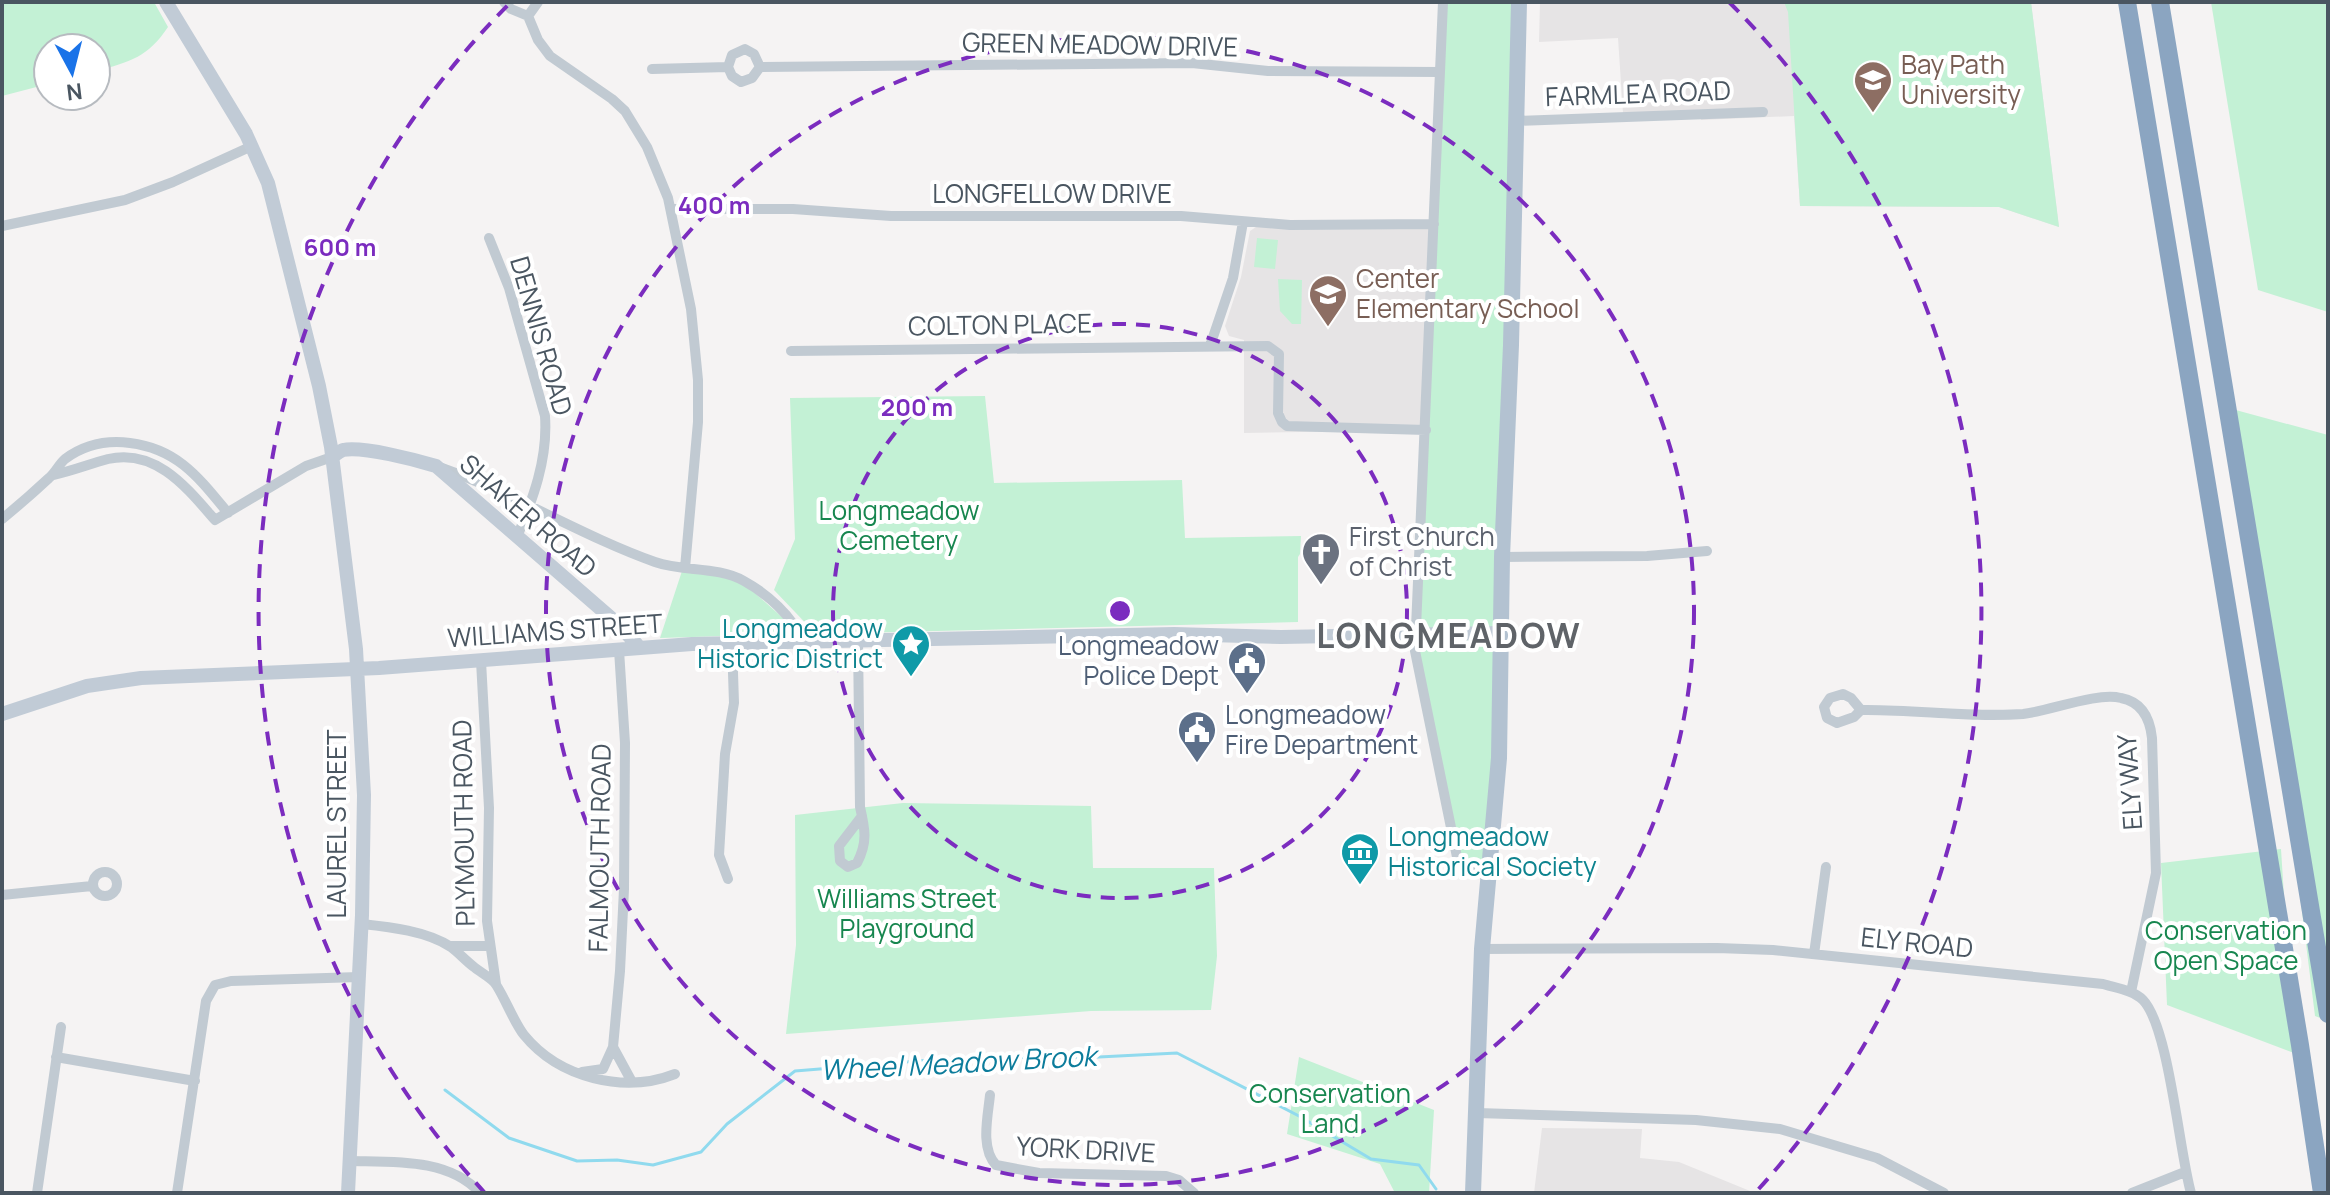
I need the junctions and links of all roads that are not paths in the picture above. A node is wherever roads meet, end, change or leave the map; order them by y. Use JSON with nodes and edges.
{"nodes":[{"id":1,"x":166,"y":2,"type":"edge"},
{"id":2,"x":504,"y":2,"type":"edge"},
{"id":3,"x":538,"y":2,"type":"edge"},
{"id":4,"x":1443,"y":2,"type":"edge"},
{"id":5,"x":1519,"y":2,"type":"edge"},
{"id":6,"x":2127,"y":2,"type":"edge"},
{"id":7,"x":2160,"y":2,"type":"edge"},
{"id":8,"x":528,"y":16,"type":"junction"},
{"id":9,"x":728,"y":67,"type":"junction"},
{"id":10,"x":760,"y":67,"type":"junction"},
{"id":11,"x":652,"y":69,"type":"dead end"},
{"id":12,"x":1440,"y":72,"type":"junction"},
{"id":13,"x":1763,"y":112,"type":"dead end"},
{"id":14,"x":1515,"y":121,"type":"junction"},
{"id":15,"x":252,"y":146,"type":"junction"},
{"id":16,"x":671,"y":209,"type":"junction"},
{"id":17,"x":1243,"y":222,"type":"junction"},
{"id":18,"x":1434,"y":224,"type":"junction"},
{"id":19,"x":2,"y":226,"type":"edge"},
{"id":20,"x":489,"y":238,"type":"dead end"},
{"id":21,"x":1210,"y":346,"type":"junction"},
{"id":22,"x":791,"y":351,"type":"dead end"},
{"id":23,"x":1426,"y":430,"type":"junction"},
{"id":24,"x":332,"y":457,"type":"junction"},
{"id":25,"x":436,"y":466,"type":"junction"},
{"id":26,"x":53,"y":475,"type":"junction"},
{"id":27,"x":530,"y":507,"type":"junction"},
{"id":28,"x":228,"y":513,"type":"junction"},
{"id":29,"x":2,"y":519,"type":"edge"},
{"id":30,"x":517,"y":537,"type":"junction"},
{"id":31,"x":1707,"y":551,"type":"dead end"},
{"id":32,"x":1502,"y":557,"type":"junction"},
{"id":33,"x":685,"y":568,"type":"junction"},
{"id":34,"x":1501,"y":633,"type":"junction"},
{"id":35,"x":1416,"y":635,"type":"junction"},
{"id":36,"x":858,"y":640,"type":"junction"},
{"id":37,"x":802,"y":641,"type":"junction"},
{"id":38,"x":732,"y":643,"type":"junction"},
{"id":39,"x":640,"y":648,"type":"junction"},
{"id":40,"x":619,"y":650,"type":"junction"},
{"id":41,"x":481,"y":661,"type":"junction"},
{"id":42,"x":357,"y":669,"type":"junction"},
{"id":43,"x":1861,"y":710,"type":"dead end"},
{"id":44,"x":2,"y":714,"type":"edge"},
{"id":45,"x":862,"y":816,"type":"dead end"},
{"id":46,"x":1826,"y":867,"type":"dead end"},
{"id":47,"x":1489,"y":871,"type":"junction"},
{"id":48,"x":728,"y":879,"type":"dead end"},
{"id":49,"x":92,"y":886,"type":"dead end"},
{"id":50,"x":2,"y":895,"type":"edge"},
{"id":51,"x":362,"y":924,"type":"junction"},
{"id":52,"x":449,"y":946,"type":"junction"},
{"id":53,"x":489,"y":946,"type":"junction"},
{"id":54,"x":1482,"y":949,"type":"junction"},
{"id":55,"x":1814,"y":954,"type":"junction"},
{"id":56,"x":359,"y":977,"type":"junction"},
{"id":57,"x":496,"y":984,"type":"junction"},
{"id":58,"x":2131,"y":992,"type":"junction"},
{"id":59,"x":2328,"y":1014,"type":"edge"},
{"id":60,"x":61,"y":1027,"type":"dead end"},
{"id":61,"x":613,"y":1047,"type":"junction"},
{"id":62,"x":56,"y":1057,"type":"junction"},
{"id":63,"x":572,"y":1070,"type":"junction"},
{"id":64,"x":675,"y":1074,"type":"dead end"},
{"id":65,"x":195,"y":1081,"type":"junction"},
{"id":66,"x":632,"y":1082,"type":"junction"},
{"id":67,"x":990,"y":1095,"type":"dead end"},
{"id":68,"x":1477,"y":1113,"type":"junction"},
{"id":69,"x":350,"y":1161,"type":"junction"},
{"id":70,"x":2185,"y":1172,"type":"junction"},
{"id":71,"x":37,"y":1193,"type":"edge"},
{"id":72,"x":177,"y":1193,"type":"edge"},
{"id":73,"x":348,"y":1193,"type":"edge"},
{"id":74,"x":480,"y":1193,"type":"edge"},
{"id":75,"x":1194,"y":1193,"type":"edge"},
{"id":76,"x":1473,"y":1193,"type":"edge"},
{"id":77,"x":1944,"y":1193,"type":"edge"},
{"id":78,"x":2132,"y":1193,"type":"edge"},
{"id":79,"x":2191,"y":1193,"type":"edge"},
{"id":80,"x":2322,"y":1193,"type":"edge"}],
"edges":[{"from":1,"to":15,"type":"main road"},
{"from":2,"to":8,"type":"street"},
{"from":3,"to":8,"type":"street"},
{"from":4,"to":12,"type":"street"},
{"from":5,"to":14,"type":"main road"},
{"from":6,"to":80,"type":"highway"},
{"from":7,"to":59,"type":"highway"},
{"from":8,"to":16,"type":"street"},
{"from":9,"to":10,"type":"street","name":"GREEN MEADOW DRIVE"},
{"from":9,"to":10,"type":"street","name":"GREEN MEADOW DRIVE"},
{"from":9,"to":11,"type":"street","name":"GREEN MEADOW DRIVE"},
{"from":10,"to":12,"type":"street","name":"GREEN MEADOW DRIVE"},
{"from":12,"to":18,"type":"street"},
{"from":13,"to":14,"type":"street","name":"FARMLEA ROAD"},
{"from":14,"to":32,"type":"main road"},
{"from":15,"to":19,"type":"street"},
{"from":15,"to":24,"type":"main road"},
{"from":16,"to":17,"type":"street","name":"LONGFELLOW DRIVE"},
{"from":16,"to":33,"type":"street"},
{"from":17,"to":18,"type":"street","name":"LONGFELLOW DRIVE"},
{"from":17,"to":21,"type":"street"},
{"from":18,"to":23,"type":"street"},
{"from":20,"to":27,"type":"street","name":"DENNIS ROAD"},
{"from":21,"to":22,"type":"street","name":"COLTON PLACE"},
{"from":21,"to":23,"type":"street","name":"COLTON PLACE"},
{"from":23,"to":35,"type":"street"},
{"from":24,"to":25,"type":"main road","name":"SHAKER ROAD"},
{"from":24,"to":28,"type":"street"},
{"from":24,"to":42,"type":"main road","name":"LAUREL STREET"},
{"from":25,"to":27,"type":"street"},
{"from":25,"to":30,"type":"main road","name":"SHAKER ROAD"},
{"from":26,"to":28,"type":"street"},
{"from":26,"to":28,"type":"street"},
{"from":26,"to":29,"type":"street"},
{"from":27,"to":30,"type":"street","name":"DENNIS ROAD"},
{"from":27,"to":33,"type":"street"},
{"from":30,"to":39,"type":"main road","name":"SHAKER ROAD"},
{"from":31,"to":32,"type":"street"},
{"from":32,"to":34,"type":"main road"},
{"from":33,"to":37,"type":"street"},
{"from":34,"to":35,"type":"main road","name":"WILLIAMS STREET"},
{"from":34,"to":47,"type":"main road"},
{"from":35,"to":36,"type":"main road","name":"WILLIAMS STREET"},
{"from":35,"to":47,"type":"street"},
{"from":36,"to":37,"type":"main road","name":"WILLIAMS STREET"},
{"from":36,"to":45,"type":"street"},
{"from":37,"to":38,"type":"main road","name":"WILLIAMS STREET"},
{"from":38,"to":39,"type":"main road","name":"WILLIAMS STREET"},
{"from":38,"to":48,"type":"street"},
{"from":39,"to":40,"type":"main road","name":"WILLIAMS STREET"},
{"from":40,"to":41,"type":"main road","name":"WILLIAMS STREET"},
{"from":40,"to":61,"type":"street","name":"FALMOUTH ROAD"},
{"from":41,"to":42,"type":"main road","name":"WILLIAMS STREET"},
{"from":41,"to":53,"type":"street","name":"PLYMOUTH ROAD"},
{"from":42,"to":44,"type":"main road","name":"WILLIAMS STREET"},
{"from":42,"to":51,"type":"main road","name":"LAUREL STREET"},
{"from":43,"to":58,"type":"street","name":"ELY WAY"},
{"from":46,"to":55,"type":"street"},
{"from":47,"to":54,"type":"main road"},
{"from":49,"to":50,"type":"street"},
{"from":51,"to":52,"type":"street"},
{"from":51,"to":56,"type":"main road","name":"LAUREL STREET"},
{"from":52,"to":53,"type":"street"},
{"from":52,"to":57,"type":"street"},
{"from":53,"to":57,"type":"street","name":"PLYMOUTH ROAD"},
{"from":54,"to":55,"type":"street","name":"ELY ROAD"},
{"from":54,"to":68,"type":"main road"},
{"from":55,"to":58,"type":"street","name":"ELY ROAD"},
{"from":56,"to":65,"type":"street"},
{"from":56,"to":69,"type":"main road","name":"LAUREL STREET"},
{"from":57,"to":63,"type":"street"},
{"from":58,"to":70,"type":"street"},
{"from":60,"to":62,"type":"street"},
{"from":61,"to":63,"type":"street"},
{"from":61,"to":66,"type":"street"},
{"from":62,"to":65,"type":"street"},
{"from":62,"to":71,"type":"street"},
{"from":63,"to":66,"type":"street"},
{"from":64,"to":66,"type":"street"},
{"from":65,"to":72,"type":"street"},
{"from":67,"to":75,"type":"street","name":"YORK DRIVE"},
{"from":68,"to":76,"type":"main road"},
{"from":68,"to":77,"type":"street"},
{"from":69,"to":73,"type":"main road","name":"LAUREL STREET"},
{"from":69,"to":74,"type":"street"},
{"from":70,"to":78,"type":"street"},
{"from":70,"to":79,"type":"street"}]}
